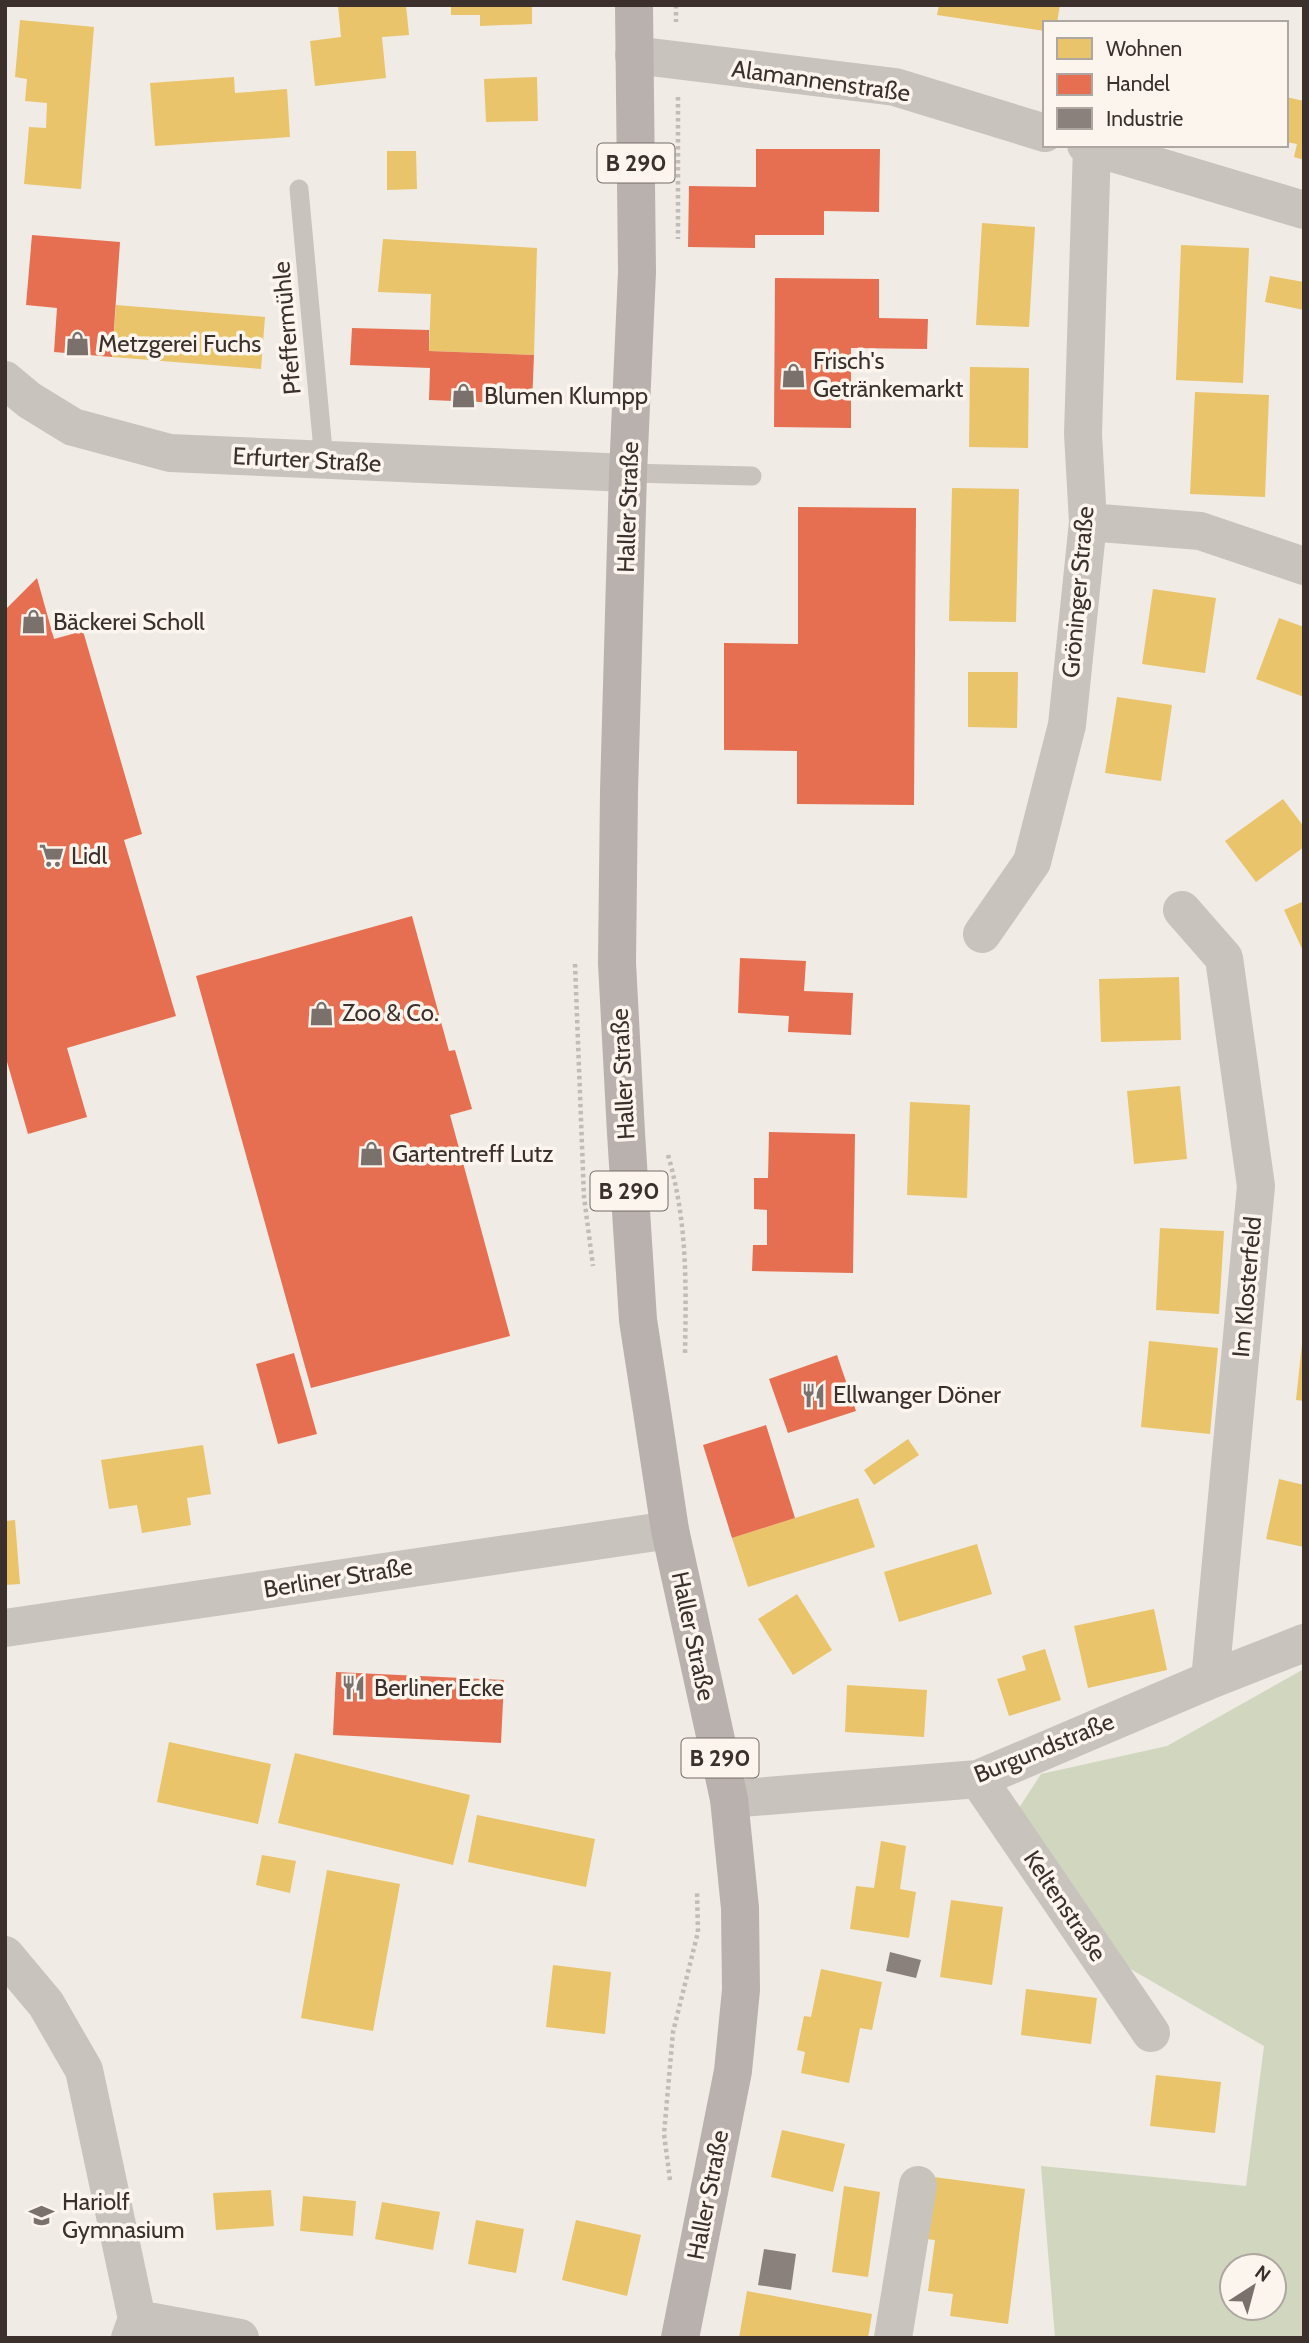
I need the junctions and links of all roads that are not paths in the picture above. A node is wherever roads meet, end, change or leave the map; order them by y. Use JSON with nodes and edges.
{"nodes":[{"id":1,"x":634,"y":5,"type":"edge"},
{"id":2,"x":635,"y":55,"type":"junction"},
{"id":3,"x":1043,"y":132,"type":"edge"},
{"id":4,"x":1089,"y":147,"type":"edge"},
{"id":5,"x":1092,"y":147,"type":"edge"},
{"id":6,"x":299,"y":190,"type":"dead end"},
{"id":7,"x":1304,"y":210,"type":"edge"},
{"id":8,"x":5,"y":380,"type":"edge"},
{"id":9,"x":324,"y":461,"type":"junction"},
{"id":10,"x":628,"y":473,"type":"junction"},
{"id":11,"x":752,"y":476,"type":"dead end"},
{"id":12,"x":1088,"y":522,"type":"junction"},
{"id":13,"x":1304,"y":566,"type":"edge"},
{"id":14,"x":1182,"y":910,"type":"dead end"},
{"id":15,"x":982,"y":934,"type":"dead end"},
{"id":16,"x":670,"y":1530,"type":"junction"},
{"id":17,"x":5,"y":1628,"type":"edge"},
{"id":18,"x":1304,"y":1643,"type":"edge"},
{"id":19,"x":1210,"y":1680,"type":"junction"},
{"id":20,"x":978,"y":1779,"type":"junction"},
{"id":21,"x":729,"y":1799,"type":"junction"},
{"id":22,"x":5,"y":1955,"type":"edge"},
{"id":23,"x":1151,"y":2034,"type":"dead end"},
{"id":24,"x":918,"y":2185,"type":"dead end"},
{"id":25,"x":134,"y":2328,"type":"edge"},
{"id":26,"x":240,"y":2338,"type":"edge"},
{"id":27,"x":680,"y":2338,"type":"edge"},
{"id":28,"x":893,"y":2338,"type":"edge"}],
"edges":[{"from":1,"to":2,"type":"main road","name":"Haller Straße","number":"B 290"},
{"from":2,"to":3,"type":"street","name":"Alamannenstraße"},
{"from":2,"to":10,"type":"main road","name":"Haller Straße","number":"B 290"},
{"from":4,"to":12,"type":"street","name":"Gröninger Straße"},
{"from":5,"to":7,"type":"street"},
{"from":6,"to":9,"type":"lane","name":"Pfeffermühle"},
{"from":8,"to":9,"type":"street","name":"Erfurter Straße"},
{"from":9,"to":10,"type":"street","name":"Erfurter Straße"},
{"from":10,"to":11,"type":"lane"},
{"from":10,"to":16,"type":"main road","name":"Haller Straße","number":"B 290"},
{"from":12,"to":13,"type":"street"},
{"from":12,"to":15,"type":"street","name":"Gröninger Straße"},
{"from":14,"to":19,"type":"street","name":"Im Klosterfeld"},
{"from":16,"to":17,"type":"street","name":"Berliner Straße"},
{"from":16,"to":21,"type":"main road","name":"Haller Straße","number":"B 290"},
{"from":18,"to":19,"type":"street","name":"Burgundstraße"},
{"from":19,"to":20,"type":"street","name":"Burgundstraße"},
{"from":20,"to":21,"type":"street","name":"Burgundstraße"},
{"from":20,"to":23,"type":"street","name":"Keltenstraße"},
{"from":21,"to":27,"type":"main road","name":"Haller Straße","number":"B 290"},
{"from":22,"to":25,"type":"street"},
{"from":24,"to":28,"type":"street"},
{"from":25,"to":26,"type":"street"}]}
